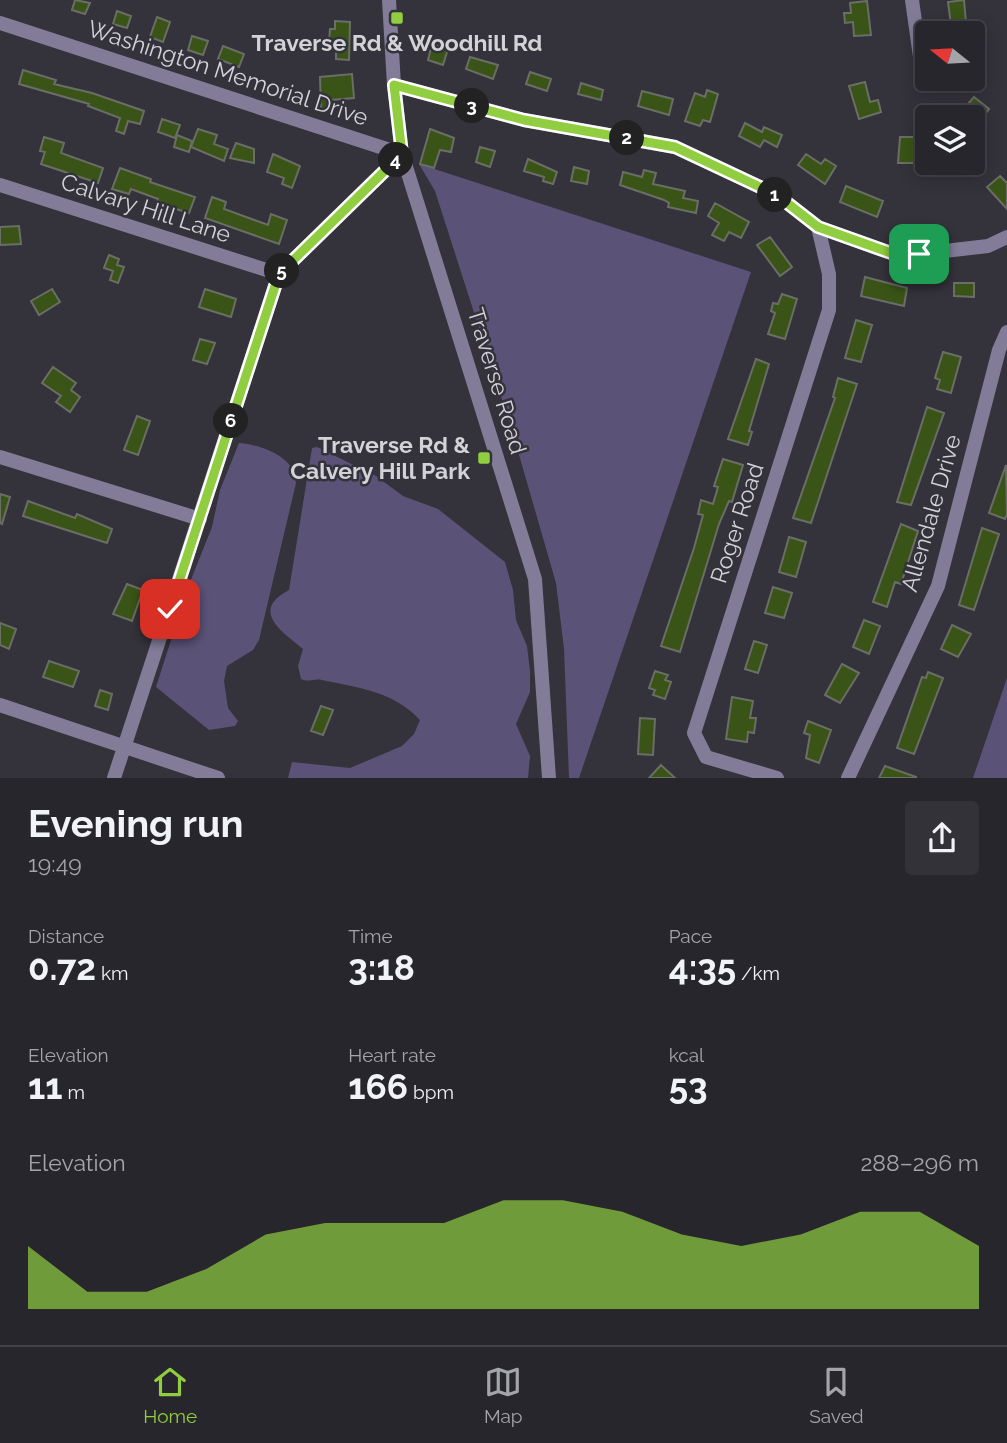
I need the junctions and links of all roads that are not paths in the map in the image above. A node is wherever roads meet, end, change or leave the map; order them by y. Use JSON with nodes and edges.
{"nodes":[{"id":1,"x":389,"y":0,"type":"edge"},
{"id":2,"x":912,"y":0,"type":"edge"},
{"id":3,"x":915,"y":21,"type":"edge"},
{"id":4,"x":0,"y":23,"type":"edge"},
{"id":5,"x":394,"y":85,"type":"junction"},
{"id":6,"x":402,"y":154,"type":"junction"},
{"id":7,"x":0,"y":184,"type":"edge"},
{"id":8,"x":818,"y":227,"type":"junction"},
{"id":9,"x":1007,"y":237,"type":"edge"},
{"id":10,"x":279,"y":274,"type":"junction"},
{"id":11,"x":1007,"y":332,"type":"edge"},
{"id":12,"x":0,"y":457,"type":"edge"},
{"id":13,"x":200,"y":519,"type":"junction"},
{"id":14,"x":0,"y":705,"type":"edge"},
{"id":15,"x":125,"y":747,"type":"junction"},
{"id":16,"x":114,"y":778,"type":"edge"},
{"id":17,"x":218,"y":778,"type":"edge"},
{"id":18,"x":549,"y":778,"type":"edge"},
{"id":19,"x":777,"y":778,"type":"edge"},
{"id":20,"x":848,"y":778,"type":"edge"}],
"edges":[{"from":1,"to":5,"type":"street","name":"Traverse Road"},
{"from":2,"to":3,"type":"street"},
{"from":4,"to":6,"type":"street","name":"Washington Memorial Drive"},
{"from":5,"to":6,"type":"street","name":"Traverse Road"},
{"from":5,"to":8,"type":"street"},
{"from":6,"to":10,"type":"street"},
{"from":6,"to":18,"type":"street","name":"Traverse Road"},
{"from":7,"to":10,"type":"street","name":"Calvary Hill Lane"},
{"from":8,"to":9,"type":"street"},
{"from":8,"to":19,"type":"street","name":"Roger Road"},
{"from":10,"to":13,"type":"street"},
{"from":11,"to":20,"type":"street","name":"Allendale Drive"},
{"from":12,"to":13,"type":"street"},
{"from":13,"to":15,"type":"street"},
{"from":14,"to":15,"type":"street"},
{"from":15,"to":16,"type":"street"},
{"from":15,"to":17,"type":"street"}]}
